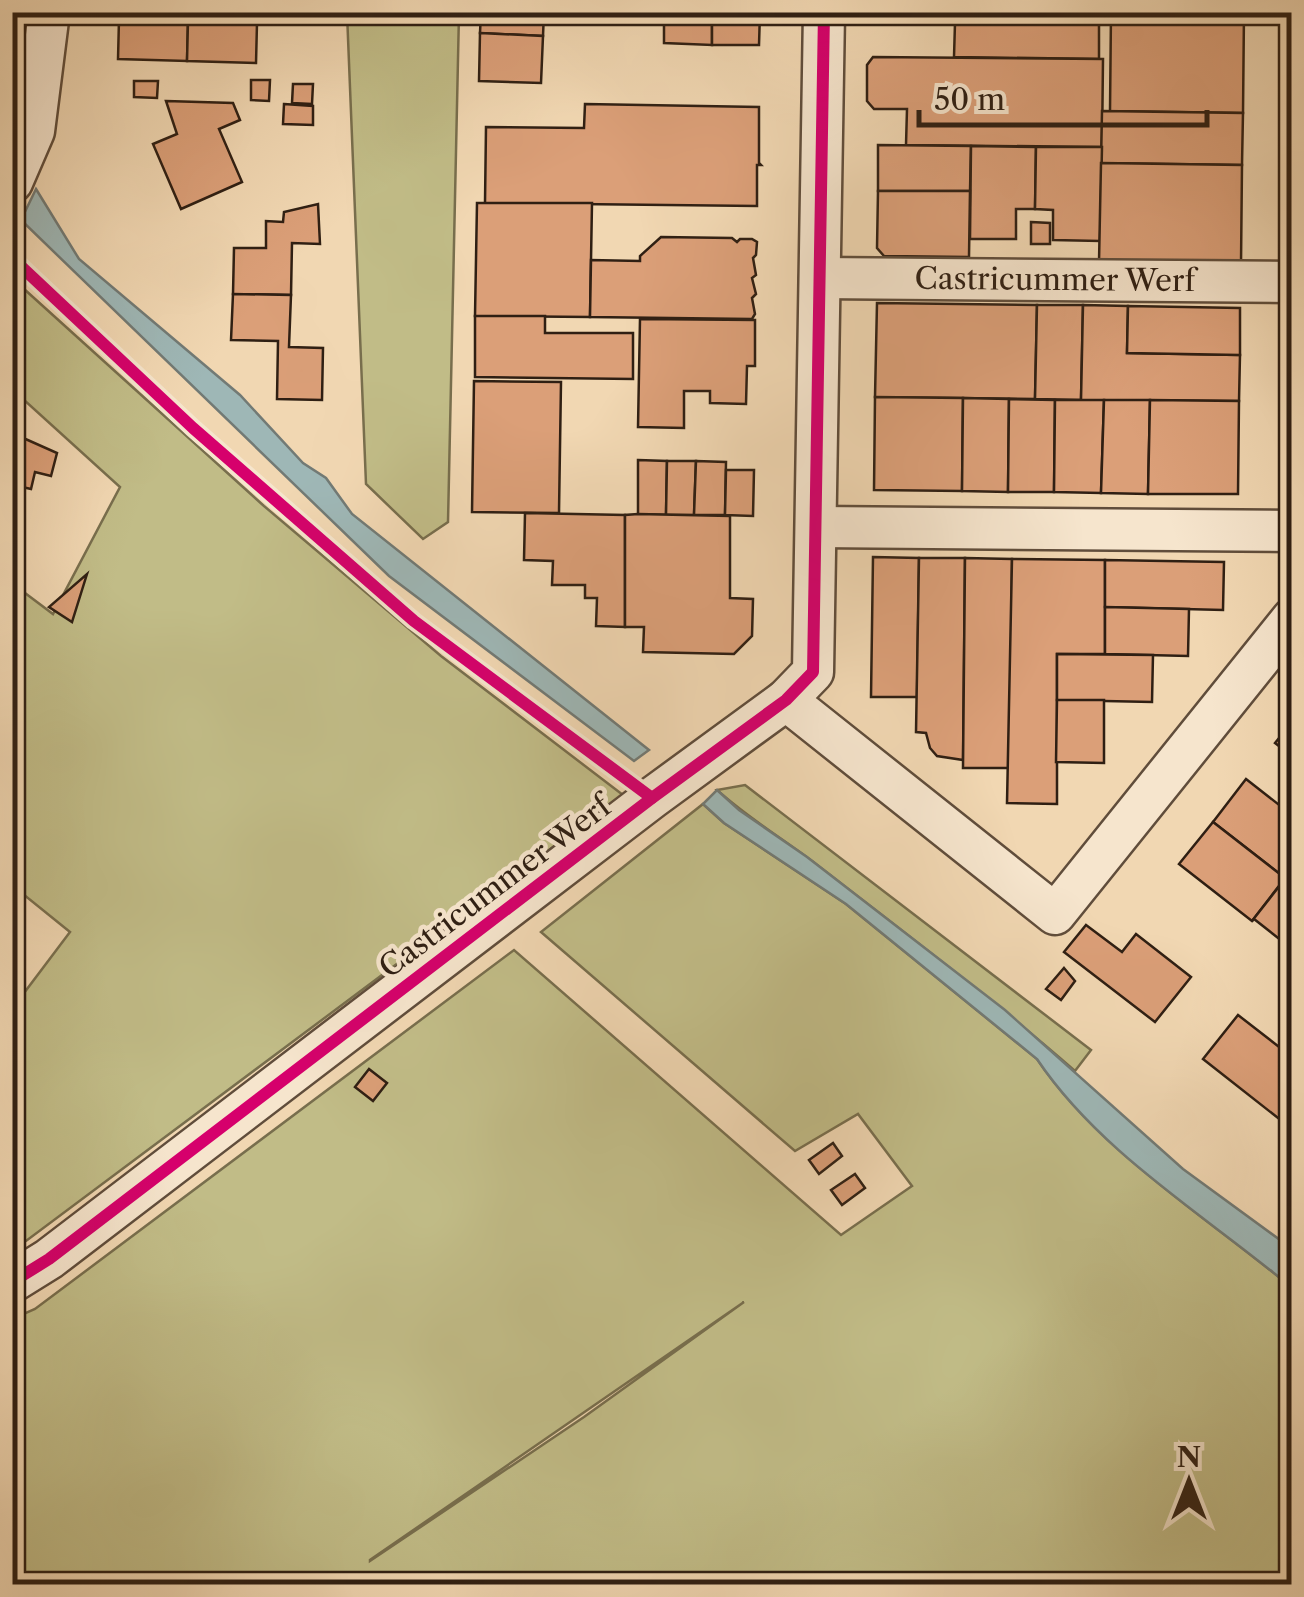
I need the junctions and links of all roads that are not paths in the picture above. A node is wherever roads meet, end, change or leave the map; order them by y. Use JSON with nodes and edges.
{"nodes":[{"id":1,"x":49,"y":12,"type":"edge"},
{"id":2,"x":824,"y":12,"type":"edge"},
{"id":3,"x":12,"y":182,"type":"edge"},
{"id":4,"x":820,"y":278,"type":"junction"},
{"id":5,"x":1292,"y":282,"type":"edge"},
{"id":6,"x":817,"y":527,"type":"junction"},
{"id":7,"x":1292,"y":532,"type":"edge"},
{"id":8,"x":1292,"y":619,"type":"edge"},
{"id":9,"x":786,"y":700,"type":"junction"},
{"id":10,"x":12,"y":1282,"type":"edge"}],
"edges":[{"from":1,"to":3,"type":"street"},
{"from":2,"to":4,"type":"street","name":"Castricummer Werf"},
{"from":4,"to":5,"type":"street","name":"Castricummer Werf"},
{"from":4,"to":6,"type":"street","name":"Castricummer Werf"},
{"from":6,"to":7,"type":"street"},
{"from":6,"to":9,"type":"street","name":"Castricummer Werf"},
{"from":8,"to":9,"type":"street"},
{"from":9,"to":10,"type":"street","name":"Castricummer Werf"}]}
